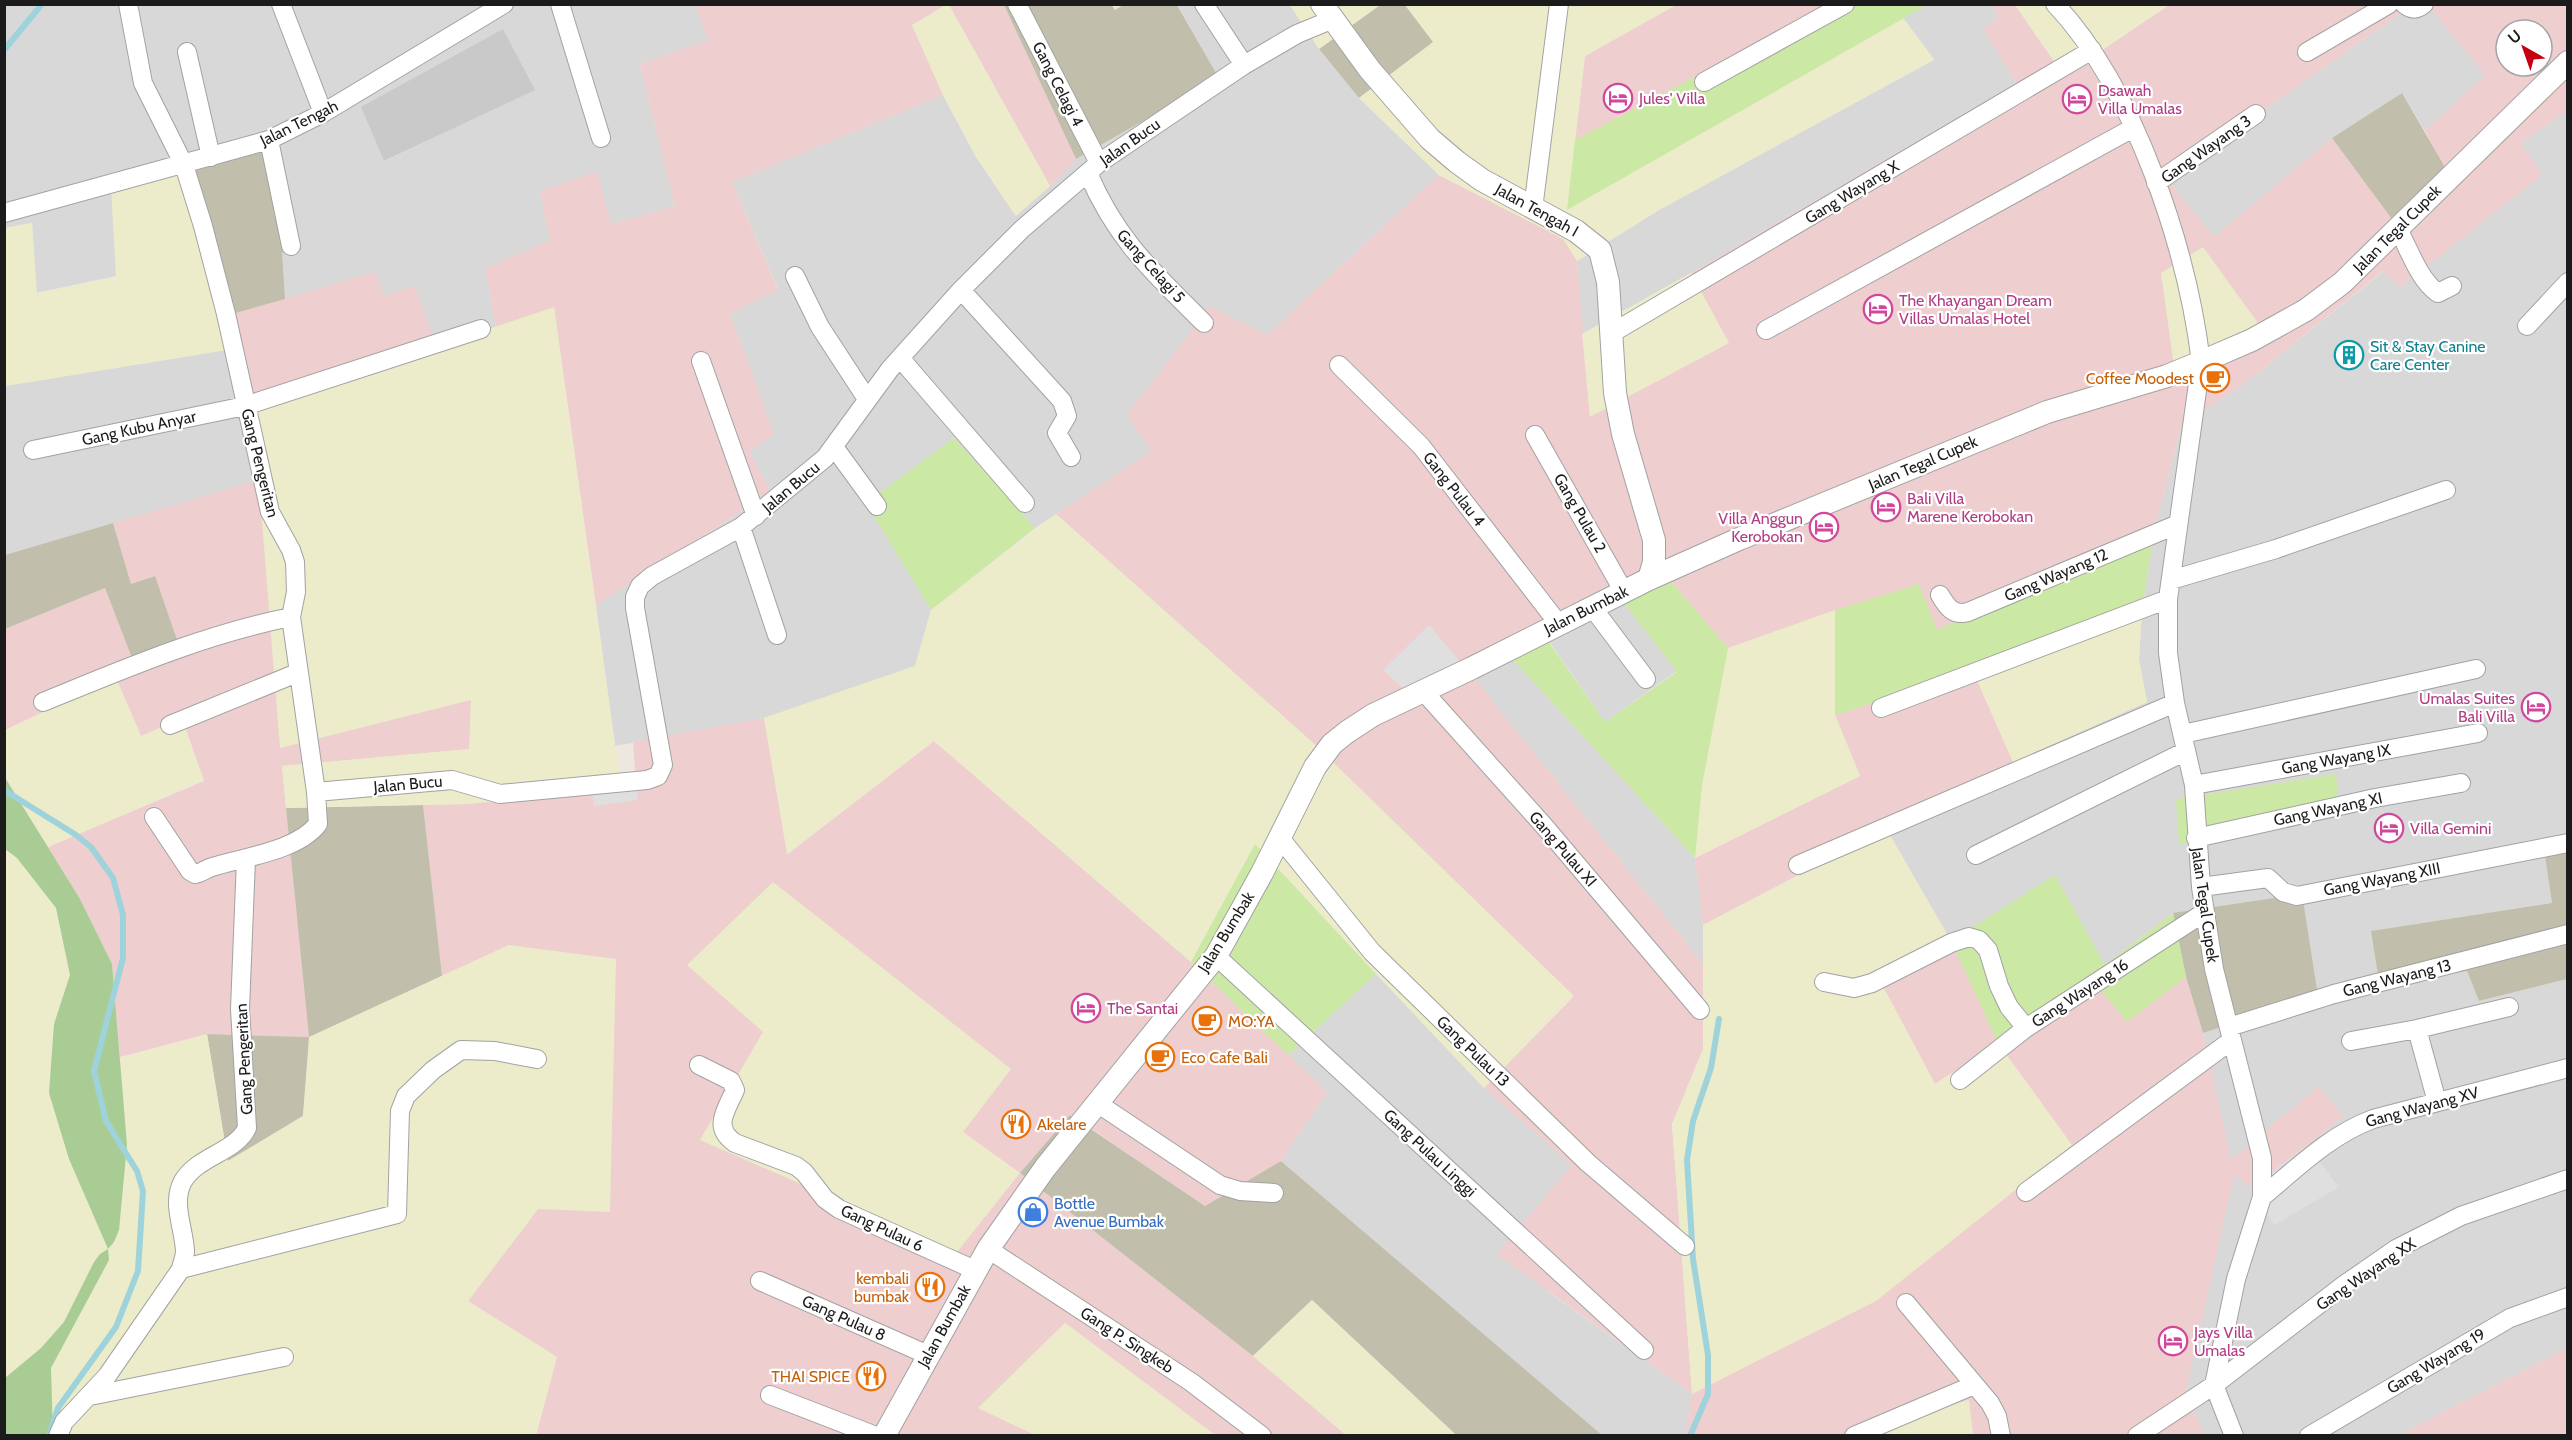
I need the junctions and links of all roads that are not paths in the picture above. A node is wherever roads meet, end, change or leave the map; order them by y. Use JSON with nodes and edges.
{"nodes":[{"id":1,"x":128,"y":4,"type":"edge"},
{"id":2,"x":281,"y":4,"type":"edge"},
{"id":3,"x":504,"y":4,"type":"edge"},
{"id":4,"x":560,"y":4,"type":"edge"},
{"id":5,"x":1017,"y":4,"type":"edge"},
{"id":6,"x":1204,"y":4,"type":"edge"},
{"id":7,"x":1559,"y":4,"type":"edge"},
{"id":8,"x":1845,"y":4,"type":"edge"},
{"id":9,"x":2055,"y":4,"type":"edge"},
{"id":10,"x":2389,"y":4,"type":"edge"},
{"id":11,"x":2404,"y":4,"type":"edge"},
{"id":12,"x":2424,"y":4,"type":"edge"},
{"id":13,"x":1326,"y":12,"type":"edge"},
{"id":14,"x":2092,"y":50,"type":"junction"},
{"id":15,"x":187,"y":52,"type":"dead end"},
{"id":16,"x":2307,"y":52,"type":"dead end"},
{"id":17,"x":2568,"y":62,"type":"edge"},
{"id":18,"x":1244,"y":64,"type":"junction"},
{"id":19,"x":1704,"y":82,"type":"dead end"},
{"id":20,"x":323,"y":113,"type":"junction"},
{"id":21,"x":2256,"y":114,"type":"dead end"},
{"id":22,"x":2133,"y":128,"type":"junction"},
{"id":23,"x":601,"y":138,"type":"dead end"},
{"id":24,"x":269,"y":140,"type":"junction"},
{"id":25,"x":211,"y":157,"type":"junction"},
{"id":26,"x":184,"y":165,"type":"junction"},
{"id":27,"x":1093,"y":168,"type":"junction"},
{"id":28,"x":2156,"y":183,"type":"junction"},
{"id":29,"x":1533,"y":209,"type":"junction"},
{"id":30,"x":4,"y":213,"type":"edge"},
{"id":31,"x":2398,"y":229,"type":"junction"},
{"id":32,"x":291,"y":246,"type":"dead end"},
{"id":33,"x":795,"y":276,"type":"dead end"},
{"id":34,"x":2568,"y":282,"type":"edge"},
{"id":35,"x":2452,"y":286,"type":"dead end"},
{"id":36,"x":961,"y":290,"type":"junction"},
{"id":37,"x":1204,"y":323,"type":"dead end"},
{"id":38,"x":2527,"y":326,"type":"dead end"},
{"id":39,"x":481,"y":329,"type":"dead end"},
{"id":40,"x":1766,"y":330,"type":"dead end"},
{"id":41,"x":1612,"y":333,"type":"junction"},
{"id":42,"x":900,"y":358,"type":"junction"},
{"id":43,"x":701,"y":361,"type":"dead end"},
{"id":44,"x":2201,"y":362,"type":"junction"},
{"id":45,"x":1338,"y":365,"type":"dead end"},
{"id":46,"x":867,"y":399,"type":"junction"},
{"id":47,"x":245,"y":406,"type":"junction"},
{"id":48,"x":1535,"y":435,"type":"dead end"},
{"id":49,"x":834,"y":447,"type":"junction"},
{"id":50,"x":33,"y":450,"type":"dead end"},
{"id":51,"x":1071,"y":457,"type":"dead end"},
{"id":52,"x":2446,"y":490,"type":"dead end"},
{"id":53,"x":1025,"y":503,"type":"dead end"},
{"id":54,"x":877,"y":506,"type":"dead end"},
{"id":55,"x":749,"y":521,"type":"junction"},
{"id":56,"x":2178,"y":524,"type":"junction"},
{"id":57,"x":1649,"y":579,"type":"junction"},
{"id":58,"x":2171,"y":580,"type":"junction"},
{"id":59,"x":1624,"y":592,"type":"junction"},
{"id":60,"x":1940,"y":595,"type":"dead end"},
{"id":61,"x":2168,"y":599,"type":"junction"},
{"id":62,"x":1592,"y":607,"type":"junction"},
{"id":63,"x":291,"y":617,"type":"junction"},
{"id":64,"x":1558,"y":623,"type":"junction"},
{"id":65,"x":777,"y":635,"type":"dead end"},
{"id":66,"x":2476,"y":669,"type":"dead end"},
{"id":67,"x":297,"y":673,"type":"junction"},
{"id":68,"x":1646,"y":679,"type":"dead end"},
{"id":69,"x":1424,"y":692,"type":"junction"},
{"id":70,"x":43,"y":702,"type":"dead end"},
{"id":71,"x":2175,"y":703,"type":"junction"},
{"id":72,"x":1881,"y":708,"type":"dead end"},
{"id":73,"x":170,"y":725,"type":"dead end"},
{"id":74,"x":2478,"y":733,"type":"dead end"},
{"id":75,"x":2185,"y":742,"type":"junction"},
{"id":76,"x":2461,"y":783,"type":"dead end"},
{"id":77,"x":2194,"y":785,"type":"junction"},
{"id":78,"x":316,"y":792,"type":"junction"},
{"id":79,"x":154,"y":817,"type":"dead end"},
{"id":80,"x":1280,"y":838,"type":"junction"},
{"id":81,"x":2196,"y":838,"type":"junction"},
{"id":82,"x":2568,"y":843,"type":"edge"},
{"id":83,"x":1976,"y":855,"type":"dead end"},
{"id":84,"x":246,"y":859,"type":"junction"},
{"id":85,"x":1797,"y":865,"type":"dead end"},
{"id":86,"x":2201,"y":887,"type":"junction"},
{"id":87,"x":2205,"y":912,"type":"junction"},
{"id":88,"x":2568,"y":934,"type":"edge"},
{"id":89,"x":1216,"y":956,"type":"junction"},
{"id":90,"x":1824,"y":982,"type":"dead end"},
{"id":91,"x":2509,"y":1006,"type":"dead end"},
{"id":92,"x":1700,"y":1010,"type":"dead end"},
{"id":93,"x":2026,"y":1028,"type":"junction"},
{"id":94,"x":2417,"y":1029,"type":"junction"},
{"id":95,"x":2231,"y":1034,"type":"junction"},
{"id":96,"x":2350,"y":1041,"type":"dead end"},
{"id":97,"x":537,"y":1059,"type":"dead end"},
{"id":98,"x":699,"y":1065,"type":"dead end"},
{"id":99,"x":2568,"y":1068,"type":"edge"},
{"id":100,"x":1960,"y":1080,"type":"dead end"},
{"id":101,"x":2437,"y":1102,"type":"junction"},
{"id":102,"x":1097,"y":1103,"type":"junction"},
{"id":103,"x":2568,"y":1179,"type":"edge"},
{"id":104,"x":2026,"y":1192,"type":"dead end"},
{"id":105,"x":1274,"y":1193,"type":"dead end"},
{"id":106,"x":2262,"y":1197,"type":"junction"},
{"id":107,"x":1685,"y":1246,"type":"dead end"},
{"id":108,"x":988,"y":1249,"type":"junction"},
{"id":109,"x":181,"y":1269,"type":"junction"},
{"id":110,"x":975,"y":1270,"type":"junction"},
{"id":111,"x":760,"y":1281,"type":"dead end"},
{"id":112,"x":2568,"y":1297,"type":"edge"},
{"id":113,"x":1906,"y":1303,"type":"dead end"},
{"id":114,"x":1644,"y":1350,"type":"dead end"},
{"id":115,"x":928,"y":1355,"type":"junction"},
{"id":116,"x":284,"y":1357,"type":"dead end"},
{"id":117,"x":1974,"y":1384,"type":"junction"},
{"id":118,"x":2214,"y":1385,"type":"junction"},
{"id":119,"x":770,"y":1395,"type":"dead end"},
{"id":120,"x":90,"y":1396,"type":"junction"},
{"id":121,"x":58,"y":1436,"type":"edge"},
{"id":122,"x":876,"y":1436,"type":"edge"},
{"id":123,"x":884,"y":1436,"type":"edge"},
{"id":124,"x":1262,"y":1436,"type":"edge"},
{"id":125,"x":1854,"y":1436,"type":"edge"},
{"id":126,"x":2001,"y":1436,"type":"edge"},
{"id":127,"x":2137,"y":1436,"type":"edge"},
{"id":128,"x":2234,"y":1436,"type":"edge"},
{"id":129,"x":2309,"y":1436,"type":"edge"}],
"edges":[{"from":1,"to":26,"type":"street","name":"Gang Pengeritan"},
{"from":2,"to":20,"type":"street"},
{"from":3,"to":20,"type":"street","name":"Jalan Tengah"},
{"from":4,"to":23,"type":"street"},
{"from":5,"to":27,"type":"street","name":"Gang Celagi 4"},
{"from":6,"to":18,"type":"street"},
{"from":7,"to":29,"type":"street"},
{"from":8,"to":19,"type":"street"},
{"from":9,"to":14,"type":"street","name":"Jalan Tegal Cupek"},
{"from":10,"to":16,"type":"street"},
{"from":11,"to":12,"type":"street"},
{"from":13,"to":18,"type":"street","name":"Jalan Bucu"},
{"from":13,"to":29,"type":"street","name":"Jalan Tengah I"},
{"from":14,"to":22,"type":"street","name":"Jalan Tegal Cupek"},
{"from":14,"to":41,"type":"street","name":"Gang Wayang X"},
{"from":15,"to":25,"type":"street"},
{"from":17,"to":31,"type":"street","name":"Jalan Tegal Cupek"},
{"from":18,"to":27,"type":"street","name":"Jalan Bucu"},
{"from":20,"to":24,"type":"street","name":"Jalan Tengah"},
{"from":21,"to":28,"type":"street","name":"Gang Wayang 3"},
{"from":22,"to":28,"type":"street","name":"Jalan Tegal Cupek"},
{"from":22,"to":40,"type":"street"},
{"from":24,"to":25,"type":"street","name":"Jalan Tengah"},
{"from":24,"to":32,"type":"street"},
{"from":25,"to":26,"type":"street","name":"Jalan Tengah"},
{"from":26,"to":30,"type":"street","name":"Jalan Tengah"},
{"from":26,"to":47,"type":"street","name":"Gang Pengeritan"},
{"from":27,"to":36,"type":"street","name":"Jalan Bucu"},
{"from":27,"to":37,"type":"street","name":"Gang Celagi 5"},
{"from":28,"to":44,"type":"street","name":"Jalan Tegal Cupek"},
{"from":29,"to":41,"type":"street","name":"Jalan Tengah I"},
{"from":31,"to":35,"type":"street"},
{"from":31,"to":44,"type":"street","name":"Jalan Tegal Cupek"},
{"from":33,"to":46,"type":"street"},
{"from":34,"to":38,"type":"street"},
{"from":36,"to":42,"type":"street","name":"Jalan Bucu"},
{"from":36,"to":51,"type":"street"},
{"from":39,"to":47,"type":"street","name":"Gang Kubu Anyar"},
{"from":41,"to":57,"type":"street","name":"Jalan Tengah I"},
{"from":42,"to":46,"type":"street","name":"Jalan Bucu"},
{"from":42,"to":53,"type":"street"},
{"from":43,"to":55,"type":"street"},
{"from":44,"to":56,"type":"street","name":"Jalan Tegal Cupek"},
{"from":44,"to":57,"type":"street","name":"Jalan Tegal Cupek"},
{"from":45,"to":64,"type":"street","name":"Gang Pulau 4"},
{"from":46,"to":49,"type":"street","name":"Jalan Bucu"},
{"from":47,"to":50,"type":"street","name":"Gang Kubu Anyar"},
{"from":47,"to":63,"type":"street","name":"Gang Pengeritan"},
{"from":48,"to":59,"type":"street","name":"Gang Pulau 2"},
{"from":49,"to":54,"type":"street"},
{"from":49,"to":55,"type":"street","name":"Jalan Bucu"},
{"from":52,"to":58,"type":"street"},
{"from":55,"to":65,"type":"street"},
{"from":55,"to":78,"type":"street","name":"Jalan Bucu"},
{"from":56,"to":58,"type":"street","name":"Jalan Tegal Cupek"},
{"from":56,"to":60,"type":"street","name":"Gang Wayang 12"},
{"from":57,"to":59,"type":"street","name":"Jalan Bumbak"},
{"from":58,"to":61,"type":"street","name":"Jalan Tegal Cupek"},
{"from":59,"to":62,"type":"street","name":"Jalan Bumbak"},
{"from":61,"to":71,"type":"street","name":"Jalan Tegal Cupek"},
{"from":61,"to":72,"type":"street"},
{"from":62,"to":64,"type":"street","name":"Jalan Bumbak"},
{"from":62,"to":68,"type":"street"},
{"from":63,"to":67,"type":"street","name":"Gang Pengeritan"},
{"from":63,"to":70,"type":"street"},
{"from":64,"to":69,"type":"street","name":"Jalan Bumbak"},
{"from":66,"to":75,"type":"street"},
{"from":67,"to":73,"type":"street"},
{"from":67,"to":78,"type":"street","name":"Gang Pengeritan"},
{"from":69,"to":80,"type":"street","name":"Jalan Bumbak"},
{"from":69,"to":92,"type":"street","name":"Gang Pulau XI"},
{"from":71,"to":75,"type":"street","name":"Jalan Tegal Cupek"},
{"from":71,"to":85,"type":"street"},
{"from":74,"to":77,"type":"street","name":"Gang Wayang IX"},
{"from":75,"to":77,"type":"street","name":"Jalan Tegal Cupek"},
{"from":75,"to":83,"type":"street"},
{"from":76,"to":81,"type":"street","name":"Gang Wayang XI"},
{"from":77,"to":81,"type":"street","name":"Jalan Tegal Cupek"},
{"from":78,"to":84,"type":"street","name":"Gang Pengeritan"},
{"from":79,"to":84,"type":"street","name":"Gang Pengeritan"},
{"from":80,"to":89,"type":"street","name":"Jalan Bumbak"},
{"from":80,"to":107,"type":"street","name":"Gang Pulau 13"},
{"from":81,"to":86,"type":"street","name":"Jalan Tegal Cupek"},
{"from":82,"to":86,"type":"street","name":"Gang Wayang XIII"},
{"from":84,"to":109,"type":"street","name":"Gang Pengeritan"},
{"from":86,"to":87,"type":"street","name":"Jalan Tegal Cupek"},
{"from":87,"to":93,"type":"street","name":"Gang Wayang 16"},
{"from":87,"to":95,"type":"street","name":"Jalan Tegal Cupek"},
{"from":88,"to":95,"type":"street","name":"Gang Wayang 13"},
{"from":89,"to":102,"type":"street","name":"Jalan Bumbak"},
{"from":89,"to":114,"type":"street","name":"Gang Pulau Linggi"},
{"from":90,"to":93,"type":"street"},
{"from":91,"to":94,"type":"street"},
{"from":93,"to":100,"type":"street","name":"Gang Wayang 16"},
{"from":94,"to":96,"type":"street"},
{"from":94,"to":101,"type":"street"},
{"from":95,"to":104,"type":"street"},
{"from":95,"to":106,"type":"street","name":"Jalan Tegal Cupek"},
{"from":97,"to":109,"type":"street"},
{"from":98,"to":110,"type":"street","name":"Gang Pulau 6"},
{"from":99,"to":101,"type":"street","name":"Gang Wayang XV"},
{"from":101,"to":106,"type":"street","name":"Gang Wayang XV"},
{"from":102,"to":105,"type":"street"},
{"from":102,"to":108,"type":"street","name":"Jalan Bumbak"},
{"from":103,"to":118,"type":"street","name":"Gang Wayang XX"},
{"from":106,"to":118,"type":"street","name":"Jalan Tegal Cupek"},
{"from":108,"to":110,"type":"street","name":"Jalan Bumbak"},
{"from":108,"to":124,"type":"street","name":"Gang P. Singkeb"},
{"from":109,"to":120,"type":"street","name":"Gang Pengeritan"},
{"from":110,"to":115,"type":"street","name":"Jalan Bumbak"},
{"from":111,"to":115,"type":"street","name":"Gang Pulau 8"},
{"from":112,"to":129,"type":"street","name":"Gang Wayang 19"},
{"from":113,"to":117,"type":"street"},
{"from":115,"to":123,"type":"street","name":"Jalan Bumbak"},
{"from":116,"to":120,"type":"street"},
{"from":117,"to":125,"type":"street"},
{"from":117,"to":126,"type":"street"},
{"from":118,"to":127,"type":"street","name":"Gang Wayang XX"},
{"from":118,"to":128,"type":"street"},
{"from":119,"to":122,"type":"street"},
{"from":120,"to":121,"type":"street","name":"Gang Pengeritan"}]}
